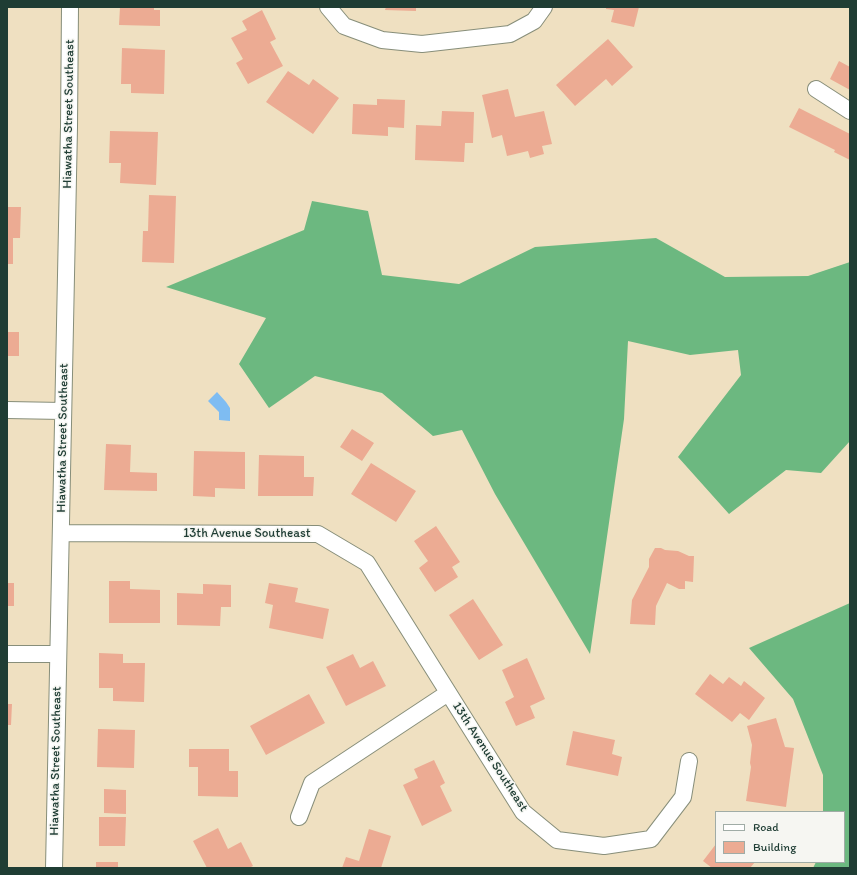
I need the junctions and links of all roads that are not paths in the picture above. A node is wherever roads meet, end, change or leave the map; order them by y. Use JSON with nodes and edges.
{"nodes":[{"id":1,"x":70,"y":7,"type":"edge"},
{"id":2,"x":328,"y":7,"type":"edge"},
{"id":3,"x":544,"y":7,"type":"edge"},
{"id":4,"x":816,"y":90,"type":"dead end"},
{"id":5,"x":850,"y":110,"type":"edge"},
{"id":6,"x":7,"y":410,"type":"edge"},
{"id":7,"x":63,"y":411,"type":"junction"},
{"id":8,"x":61,"y":533,"type":"junction"},
{"id":9,"x":7,"y":654,"type":"edge"},
{"id":10,"x":58,"y":654,"type":"junction"},
{"id":11,"x":448,"y":693,"type":"junction"},
{"id":12,"x":689,"y":761,"type":"dead end"},
{"id":13,"x":299,"y":816,"type":"dead end"},
{"id":14,"x":54,"y":868,"type":"edge"}],
"edges":[{"from":1,"to":7,"type":"street","name":"Hiawatha Street Southeast"},
{"from":2,"to":3,"type":"street"},
{"from":4,"to":5,"type":"street"},
{"from":6,"to":7,"type":"street"},
{"from":7,"to":8,"type":"street","name":"Hiawatha Street Southeast"},
{"from":8,"to":10,"type":"street","name":"Hiawatha Street Southeast"},
{"from":8,"to":11,"type":"street","name":"13th Avenue Southeast"},
{"from":9,"to":10,"type":"street"},
{"from":10,"to":14,"type":"street","name":"Hiawatha Street Southeast"},
{"from":11,"to":12,"type":"street","name":"13th Avenue Southeast"},
{"from":11,"to":13,"type":"street","name":"13th Avenue Southeast"}]}
